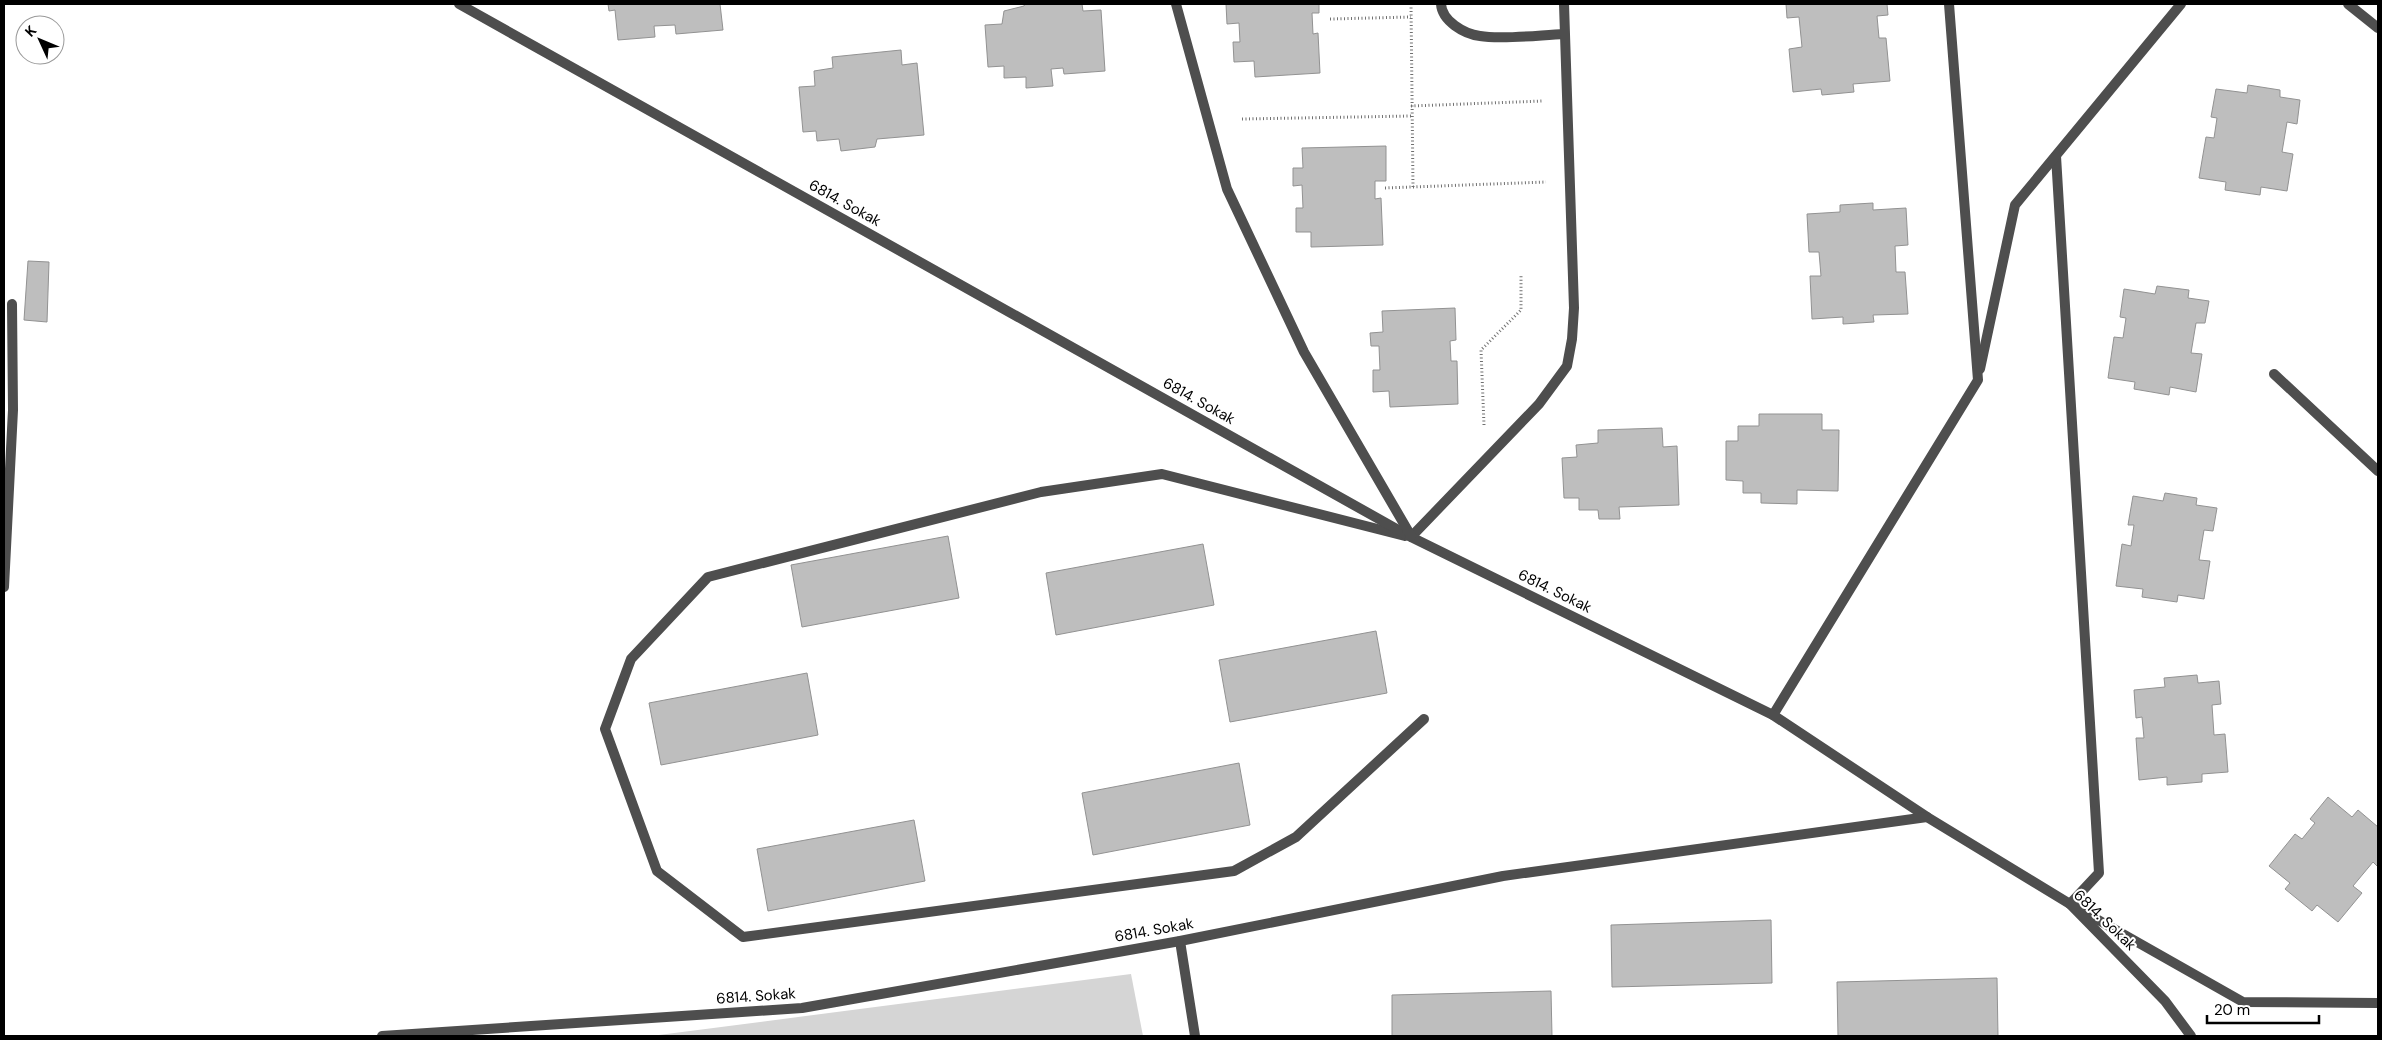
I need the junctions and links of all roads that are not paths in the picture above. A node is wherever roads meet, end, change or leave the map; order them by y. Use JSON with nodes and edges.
{"nodes":[{"id":1,"x":459,"y":4,"type":"edge"},
{"id":2,"x":1176,"y":4,"type":"edge"},
{"id":3,"x":1441,"y":4,"type":"edge"},
{"id":4,"x":1564,"y":4,"type":"edge"},
{"id":5,"x":1949,"y":4,"type":"edge"},
{"id":6,"x":2181,"y":4,"type":"edge"},
{"id":7,"x":2348,"y":4,"type":"edge"},
{"id":8,"x":2378,"y":28,"type":"edge"},
{"id":9,"x":1564,"y":34,"type":"junction"},
{"id":10,"x":2056,"y":156,"type":"junction"},
{"id":11,"x":12,"y":304,"type":"dead end"},
{"id":12,"x":2274,"y":374,"type":"dead end"},
{"id":13,"x":1978,"y":380,"type":"junction"},
{"id":14,"x":8,"y":409,"type":"edge"},
{"id":15,"x":2378,"y":471,"type":"edge"},
{"id":16,"x":1411,"y":537,"type":"junction"},
{"id":17,"x":4,"y":587,"type":"edge"},
{"id":18,"x":1773,"y":715,"type":"junction"},
{"id":19,"x":1424,"y":719,"type":"dead end"},
{"id":20,"x":1927,"y":817,"type":"junction"},
{"id":21,"x":2070,"y":904,"type":"junction"},
{"id":22,"x":1180,"y":941,"type":"junction"},
{"id":23,"x":2378,"y":1003,"type":"edge"},
{"id":24,"x":382,"y":1036,"type":"edge"},
{"id":25,"x":1195,"y":1036,"type":"edge"},
{"id":26,"x":2191,"y":1036,"type":"edge"}],
"edges":[{"from":1,"to":16,"type":"street","name":"6814. Sokak"},
{"from":2,"to":16,"type":"street"},
{"from":3,"to":9,"type":"street"},
{"from":4,"to":9,"type":"street"},
{"from":5,"to":13,"type":"street"},
{"from":6,"to":10,"type":"street"},
{"from":7,"to":8,"type":"street"},
{"from":9,"to":16,"type":"street"},
{"from":10,"to":13,"type":"street"},
{"from":10,"to":21,"type":"street"},
{"from":11,"to":14,"type":"street"},
{"from":12,"to":15,"type":"street"},
{"from":13,"to":18,"type":"street"},
{"from":14,"to":17,"type":"street"},
{"from":16,"to":18,"type":"street","name":"6814. Sokak"},
{"from":16,"to":19,"type":"street"},
{"from":18,"to":20,"type":"street","name":"6814. Sokak"},
{"from":20,"to":21,"type":"street","name":"6814. Sokak"},
{"from":20,"to":22,"type":"street","name":"6814. Sokak"},
{"from":21,"to":23,"type":"street"},
{"from":21,"to":26,"type":"street","name":"6814. Sokak"},
{"from":22,"to":24,"type":"street","name":"6814. Sokak"},
{"from":22,"to":25,"type":"street"}]}
